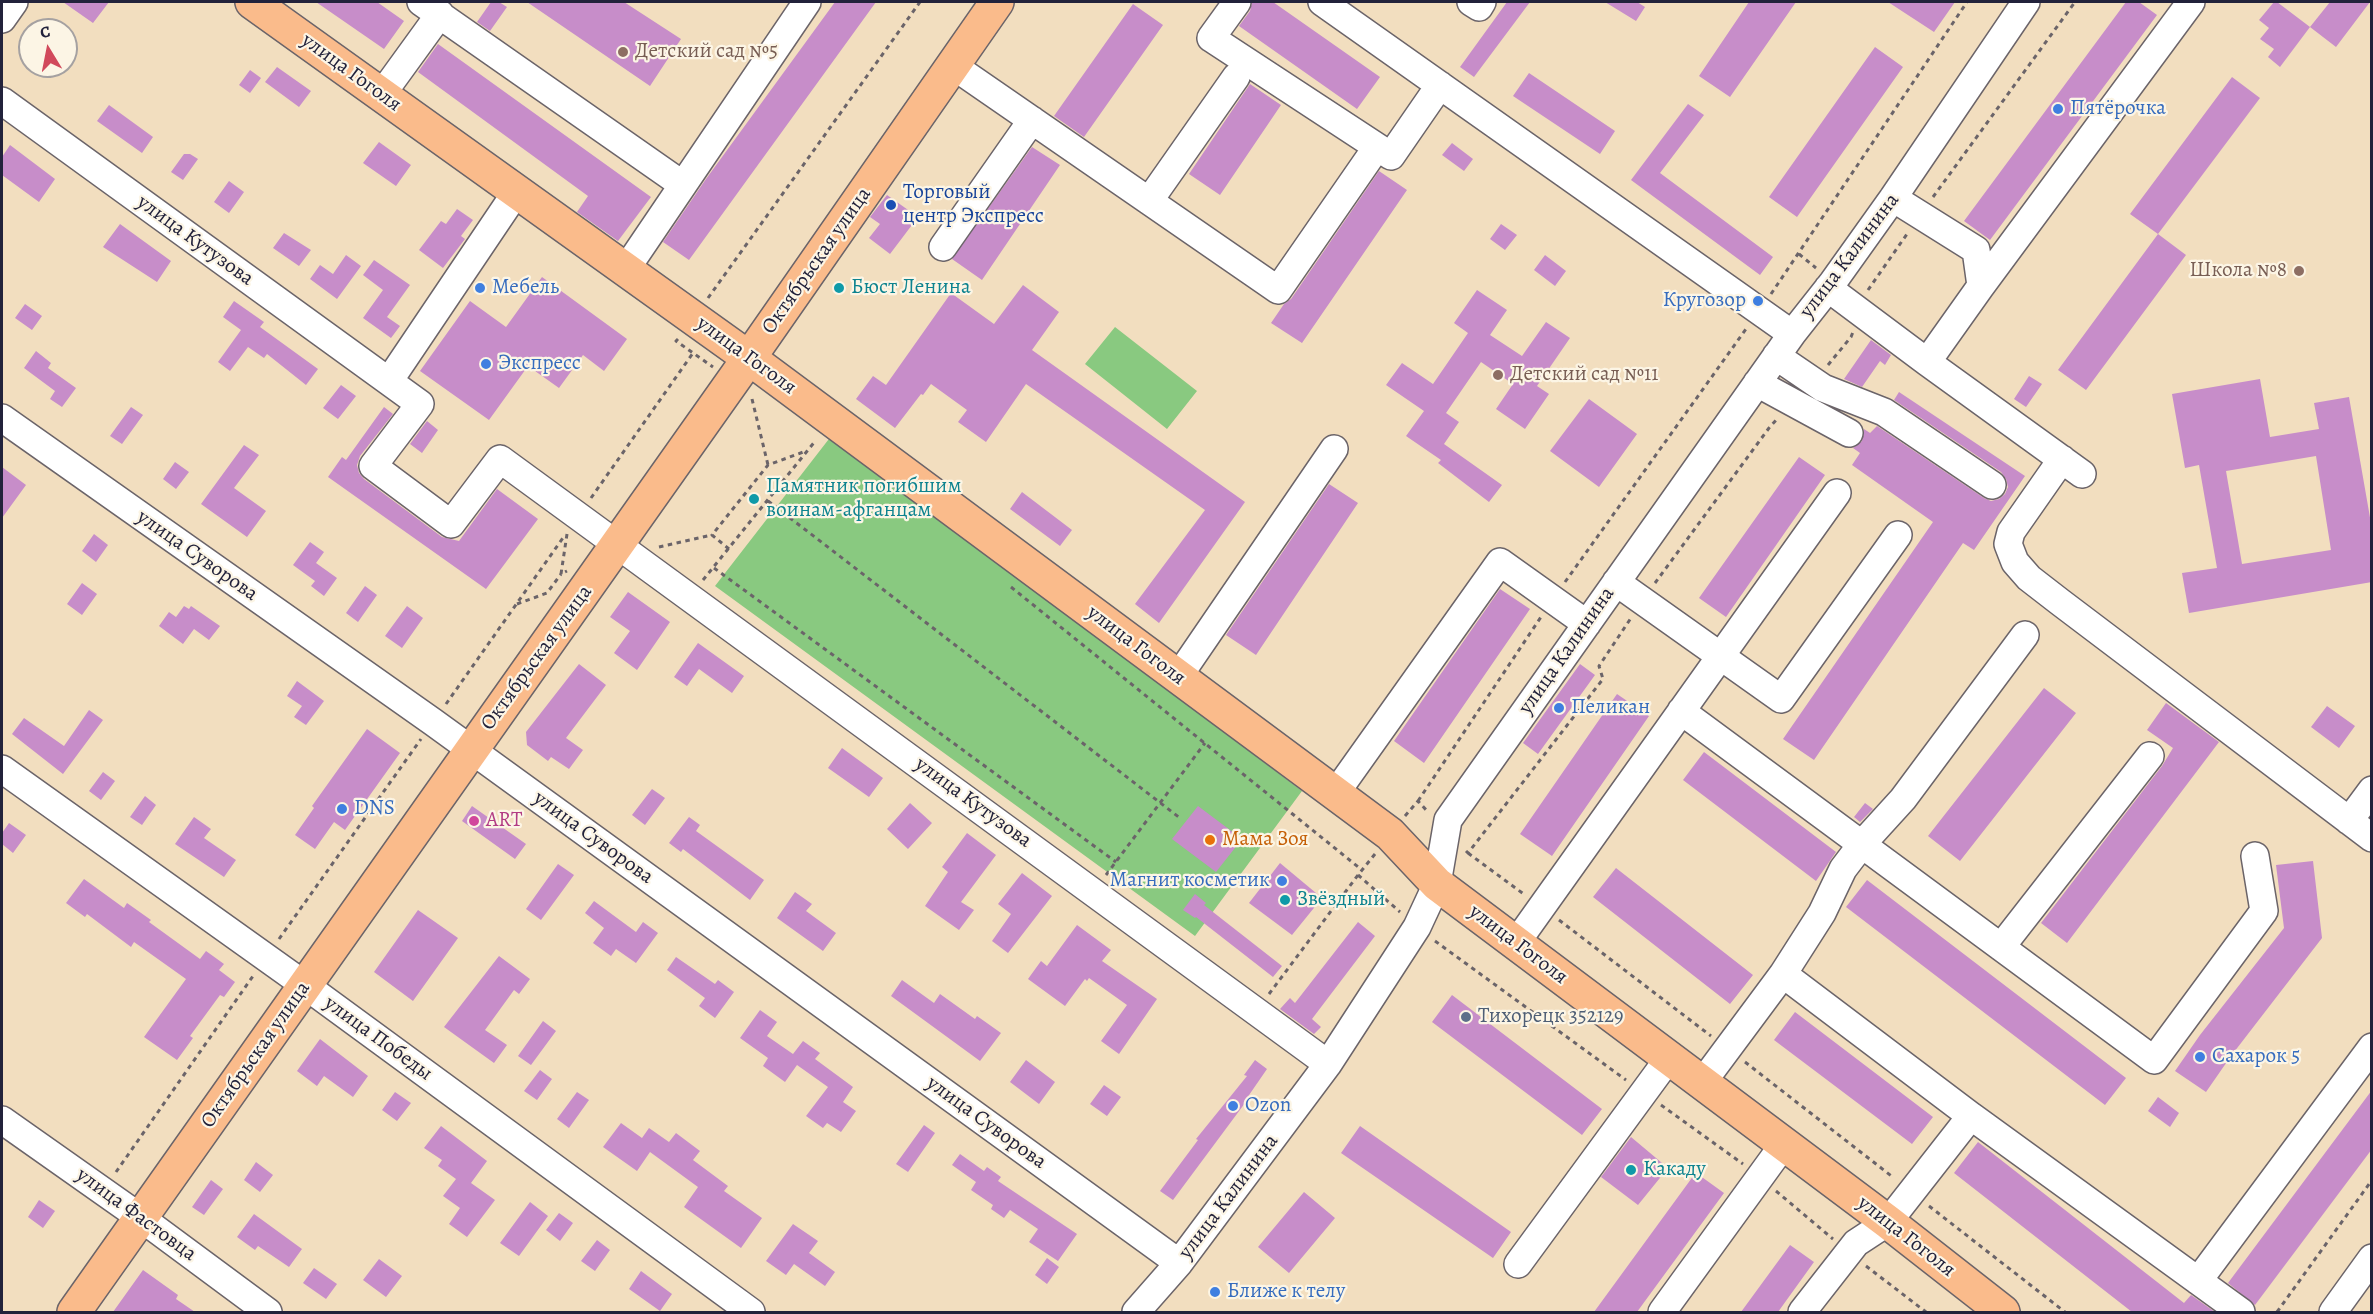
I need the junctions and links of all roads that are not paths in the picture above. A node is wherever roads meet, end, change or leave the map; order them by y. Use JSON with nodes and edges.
{"nodes":[{"id":1,"x":14,"y":2,"type":"edge"},
{"id":2,"x":252,"y":2,"type":"edge"},
{"id":3,"x":807,"y":2,"type":"edge"},
{"id":4,"x":1237,"y":2,"type":"edge"},
{"id":5,"x":1322,"y":2,"type":"edge"},
{"id":6,"x":1471,"y":2,"type":"edge"},
{"id":7,"x":1482,"y":2,"type":"edge"},
{"id":8,"x":2026,"y":2,"type":"edge"},
{"id":9,"x":2191,"y":2,"type":"edge"},
{"id":10,"x":430,"y":8,"type":"edge"},
{"id":11,"x":984,"y":9,"type":"edge"},
{"id":12,"x":2,"y":19,"type":"edge"},
{"id":13,"x":952,"y":65,"type":"junction"},
{"id":14,"x":1236,"y":77,"type":"dead end"},
{"id":15,"x":1440,"y":85,"type":"junction"},
{"id":16,"x":382,"y":94,"type":"junction"},
{"id":17,"x":2,"y":101,"type":"edge"},
{"id":18,"x":1032,"y":120,"type":"junction"},
{"id":19,"x":1377,"y":147,"type":"junction"},
{"id":20,"x":682,"y":185,"type":"junction"},
{"id":21,"x":517,"y":191,"type":"junction"},
{"id":22,"x":1893,"y":198,"type":"junction"},
{"id":23,"x":1149,"y":201,"type":"junction"},
{"id":24,"x":943,"y":247,"type":"dead end"},
{"id":25,"x":626,"y":269,"type":"junction"},
{"id":26,"x":1981,"y":286,"type":"junction"},
{"id":27,"x":1828,"y":288,"type":"junction"},
{"id":28,"x":1792,"y":333,"type":"junction"},
{"id":29,"x":1776,"y":356,"type":"junction"},
{"id":30,"x":749,"y":358,"type":"junction"},
{"id":31,"x":1927,"y":362,"type":"junction"},
{"id":32,"x":389,"y":381,"type":"junction"},
{"id":33,"x":1757,"y":383,"type":"junction"},
{"id":34,"x":2,"y":418,"type":"edge"},
{"id":35,"x":1849,"y":433,"type":"dead end"},
{"id":36,"x":1334,"y":448,"type":"dead end"},
{"id":37,"x":1992,"y":485,"type":"dead end"},
{"id":38,"x":1837,"y":493,"type":"dead end"},
{"id":39,"x":1898,"y":535,"type":"dead end"},
{"id":40,"x":617,"y":545,"type":"junction"},
{"id":41,"x":1616,"y":582,"type":"junction"},
{"id":42,"x":1587,"y":624,"type":"junction"},
{"id":43,"x":2025,"y":635,"type":"dead end"},
{"id":44,"x":1720,"y":656,"type":"junction"},
{"id":45,"x":1178,"y":677,"type":"junction"},
{"id":46,"x":1681,"y":711,"type":"junction"},
{"id":47,"x":471,"y":750,"type":"junction"},
{"id":48,"x":2150,"y":756,"type":"dead end"},
{"id":49,"x":2,"y":769,"type":"edge"},
{"id":50,"x":2372,"y":790,"type":"edge"},
{"id":51,"x":1335,"y":794,"type":"junction"},
{"id":52,"x":2349,"y":821,"type":"junction"},
{"id":53,"x":2372,"y":838,"type":"edge"},
{"id":54,"x":1862,"y":844,"type":"junction"},
{"id":55,"x":2254,"y":856,"type":"dead end"},
{"id":56,"x":1437,"y":884,"type":"junction"},
{"id":57,"x":1516,"y":943,"type":"junction"},
{"id":58,"x":2001,"y":947,"type":"junction"},
{"id":59,"x":1783,"y":974,"type":"junction"},
{"id":60,"x":306,"y":986,"type":"junction"},
{"id":61,"x":2372,"y":1047,"type":"edge"},
{"id":62,"x":1669,"y":1058,"type":"junction"},
{"id":63,"x":1328,"y":1064,"type":"junction"},
{"id":64,"x":1702,"y":1083,"type":"junction"},
{"id":65,"x":1971,"y":1116,"type":"junction"},
{"id":66,"x":2,"y":1120,"type":"edge"},
{"id":67,"x":1784,"y":1144,"type":"junction"},
{"id":68,"x":141,"y":1218,"type":"junction"},
{"id":69,"x":1888,"y":1222,"type":"junction"},
{"id":70,"x":2372,"y":1258,"type":"edge"},
{"id":71,"x":1179,"y":1263,"type":"junction"},
{"id":72,"x":1518,"y":1264,"type":"dead end"},
{"id":73,"x":2198,"y":1281,"type":"junction"},
{"id":74,"x":74,"y":1312,"type":"edge"},
{"id":75,"x":268,"y":1312,"type":"edge"},
{"id":76,"x":751,"y":1312,"type":"edge"},
{"id":77,"x":1136,"y":1312,"type":"edge"},
{"id":78,"x":1662,"y":1312,"type":"edge"},
{"id":79,"x":1802,"y":1312,"type":"edge"},
{"id":80,"x":2003,"y":1312,"type":"edge"},
{"id":81,"x":2241,"y":1312,"type":"edge"},
{"id":82,"x":2332,"y":1312,"type":"edge"}],
"edges":[{"from":1,"to":12,"type":"street"},
{"from":2,"to":16,"type":"main road","name":"улица Гоголя"},
{"from":3,"to":20,"type":"street"},
{"from":4,"to":19,"type":"street"},
{"from":5,"to":15,"type":"street"},
{"from":6,"to":7,"type":"street"},
{"from":8,"to":22,"type":"street","name":"улица Калинина"},
{"from":9,"to":26,"type":"street"},
{"from":10,"to":16,"type":"street"},
{"from":10,"to":20,"type":"street"},
{"from":11,"to":13,"type":"main road","name":"Октябрьская улица"},
{"from":13,"to":18,"type":"street"},
{"from":13,"to":30,"type":"main road","name":"Октябрьская улица"},
{"from":14,"to":23,"type":"street"},
{"from":15,"to":19,"type":"street"},
{"from":15,"to":28,"type":"street"},
{"from":16,"to":21,"type":"main road","name":"улица Гоголя"},
{"from":17,"to":32,"type":"street","name":"улица Кутузова"},
{"from":18,"to":23,"type":"street"},
{"from":18,"to":24,"type":"street"},
{"from":19,"to":23,"type":"street"},
{"from":20,"to":25,"type":"street"},
{"from":21,"to":25,"type":"main road","name":"улица Гоголя"},
{"from":21,"to":32,"type":"street"},
{"from":22,"to":26,"type":"street"},
{"from":22,"to":27,"type":"street","name":"улица Калинина"},
{"from":25,"to":30,"type":"main road","name":"улица Гоголя"},
{"from":26,"to":31,"type":"street"},
{"from":27,"to":28,"type":"street","name":"улица Калинина"},
{"from":27,"to":31,"type":"street"},
{"from":28,"to":29,"type":"street","name":"улица Калинина"},
{"from":29,"to":33,"type":"street","name":"улица Калинина"},
{"from":29,"to":37,"type":"street"},
{"from":30,"to":40,"type":"main road","name":"Октябрьская улица"},
{"from":30,"to":45,"type":"main road","name":"улица Гоголя"},
{"from":31,"to":52,"type":"street"},
{"from":32,"to":40,"type":"street","name":"улица Кутузова"},
{"from":33,"to":35,"type":"street"},
{"from":33,"to":41,"type":"street","name":"улица Калинина"},
{"from":34,"to":47,"type":"street","name":"улица Суворова"},
{"from":36,"to":45,"type":"street"},
{"from":38,"to":44,"type":"street"},
{"from":39,"to":44,"type":"street"},
{"from":40,"to":47,"type":"main road","name":"Октябрьская улица"},
{"from":40,"to":63,"type":"street","name":"улица Кутузова"},
{"from":41,"to":42,"type":"street","name":"улица Калинина"},
{"from":41,"to":44,"type":"street"},
{"from":42,"to":51,"type":"street"},
{"from":42,"to":56,"type":"street","name":"улица Калинина"},
{"from":43,"to":54,"type":"street"},
{"from":44,"to":46,"type":"street"},
{"from":45,"to":51,"type":"main road","name":"улица Гоголя"},
{"from":46,"to":54,"type":"street"},
{"from":46,"to":57,"type":"street"},
{"from":47,"to":60,"type":"main road","name":"Октябрьская улица"},
{"from":47,"to":71,"type":"street","name":"улица Суворова"},
{"from":48,"to":58,"type":"street"},
{"from":49,"to":60,"type":"street","name":"улица Победы"},
{"from":50,"to":52,"type":"street"},
{"from":51,"to":56,"type":"main road","name":"улица Гоголя"},
{"from":52,"to":53,"type":"street"},
{"from":54,"to":58,"type":"street"},
{"from":54,"to":59,"type":"street"},
{"from":55,"to":58,"type":"street"},
{"from":56,"to":57,"type":"main road","name":"улица Гоголя"},
{"from":56,"to":63,"type":"street","name":"улица Калинина"},
{"from":57,"to":62,"type":"main road","name":"улица Гоголя"},
{"from":59,"to":64,"type":"street"},
{"from":59,"to":65,"type":"street"},
{"from":60,"to":68,"type":"main road","name":"Октябрьская улица"},
{"from":60,"to":76,"type":"street","name":"улица Победы"},
{"from":61,"to":73,"type":"street"},
{"from":62,"to":64,"type":"main road","name":"улица Гоголя"},
{"from":62,"to":72,"type":"street"},
{"from":63,"to":71,"type":"street","name":"улица Калинина"},
{"from":64,"to":67,"type":"main road","name":"улица Гоголя"},
{"from":65,"to":69,"type":"street"},
{"from":65,"to":73,"type":"street"},
{"from":66,"to":68,"type":"street","name":"улица Фастовца"},
{"from":67,"to":69,"type":"main road","name":"улица Гоголя"},
{"from":67,"to":78,"type":"street"},
{"from":68,"to":74,"type":"main road","name":"Октябрьская улица"},
{"from":68,"to":75,"type":"street","name":"улица Фастовца"},
{"from":69,"to":79,"type":"street"},
{"from":69,"to":80,"type":"main road","name":"улица Гоголя"},
{"from":70,"to":82,"type":"street"},
{"from":71,"to":77,"type":"street","name":"улица Калинина"},
{"from":73,"to":81,"type":"street"}]}
